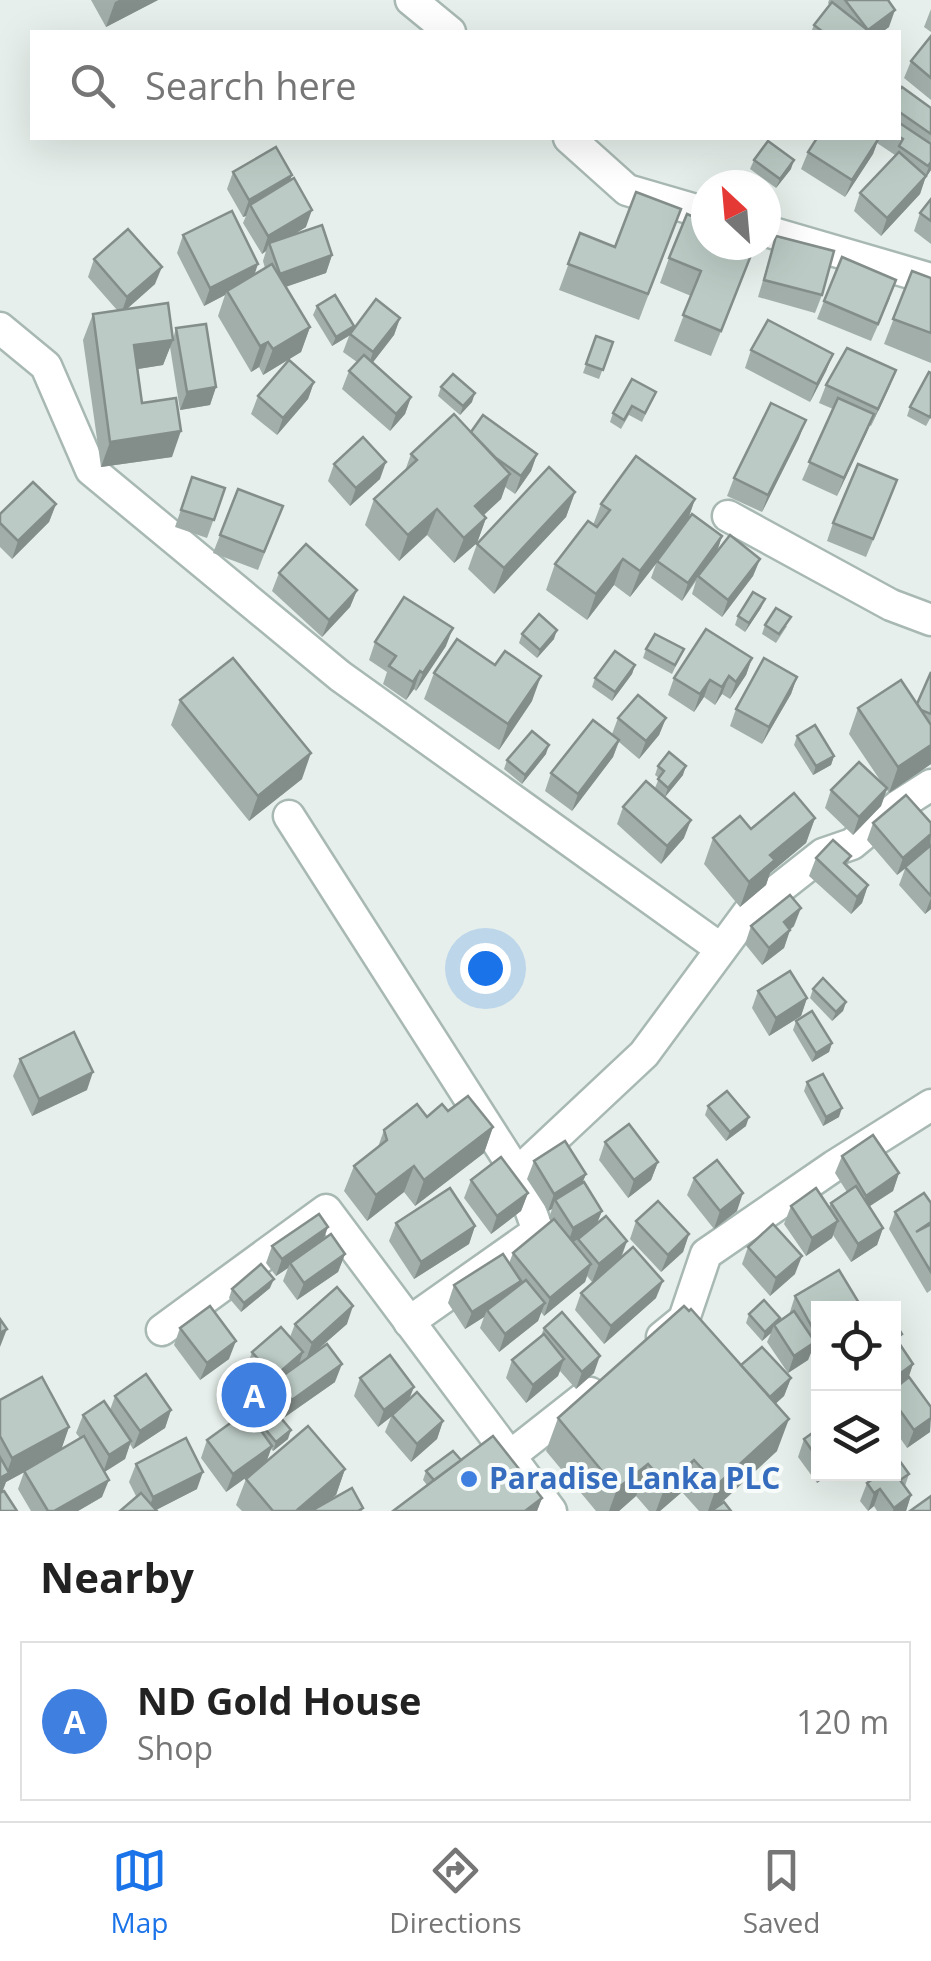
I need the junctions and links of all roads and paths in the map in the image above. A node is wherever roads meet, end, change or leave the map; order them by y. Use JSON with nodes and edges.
{"nodes":[{"id":1,"x":410,"y":0,"type":"edge"},
{"id":2,"x":448,"y":30,"type":"edge"},
{"id":3,"x":571,"y":140,"type":"edge"},
{"id":4,"x":691,"y":209,"type":"edge"},
{"id":5,"x":781,"y":234,"type":"edge"},
{"id":6,"x":931,"y":279,"type":"edge"},
{"id":7,"x":0,"y":328,"type":"edge"},
{"id":8,"x":728,"y":516,"type":"dead end"},
{"id":9,"x":931,"y":620,"type":"edge"},
{"id":10,"x":931,"y":785,"type":"edge"},
{"id":11,"x":289,"y":816,"type":"dead end"},
{"id":12,"x":721,"y":949,"type":"junction"},
{"id":13,"x":931,"y":1105,"type":"edge"},
{"id":14,"x":517,"y":1173,"type":"junction"},
{"id":15,"x":409,"y":1322,"type":"junction"},
{"id":16,"x":162,"y":1330,"type":"dead end"},
{"id":17,"x":640,"y":1354,"type":"edge"},
{"id":18,"x":612,"y":1376,"type":"edge"},
{"id":19,"x":510,"y":1456,"type":"junction"},
{"id":20,"x":551,"y":1511,"type":"edge"}],
"edges":[{"from":1,"to":2,"type":"street"},
{"from":3,"to":4,"type":"street"},
{"from":5,"to":6,"type":"street"},
{"from":7,"to":12,"type":"street"},
{"from":8,"to":9,"type":"street"},
{"from":10,"to":12,"type":"street"},
{"from":11,"to":14,"type":"street"},
{"from":12,"to":14,"type":"street"},
{"from":13,"to":17,"type":"street"},
{"from":14,"to":15,"type":"street"},
{"from":15,"to":16,"type":"street"},
{"from":15,"to":19,"type":"street"},
{"from":18,"to":19,"type":"street"},
{"from":19,"to":20,"type":"street"}]}
